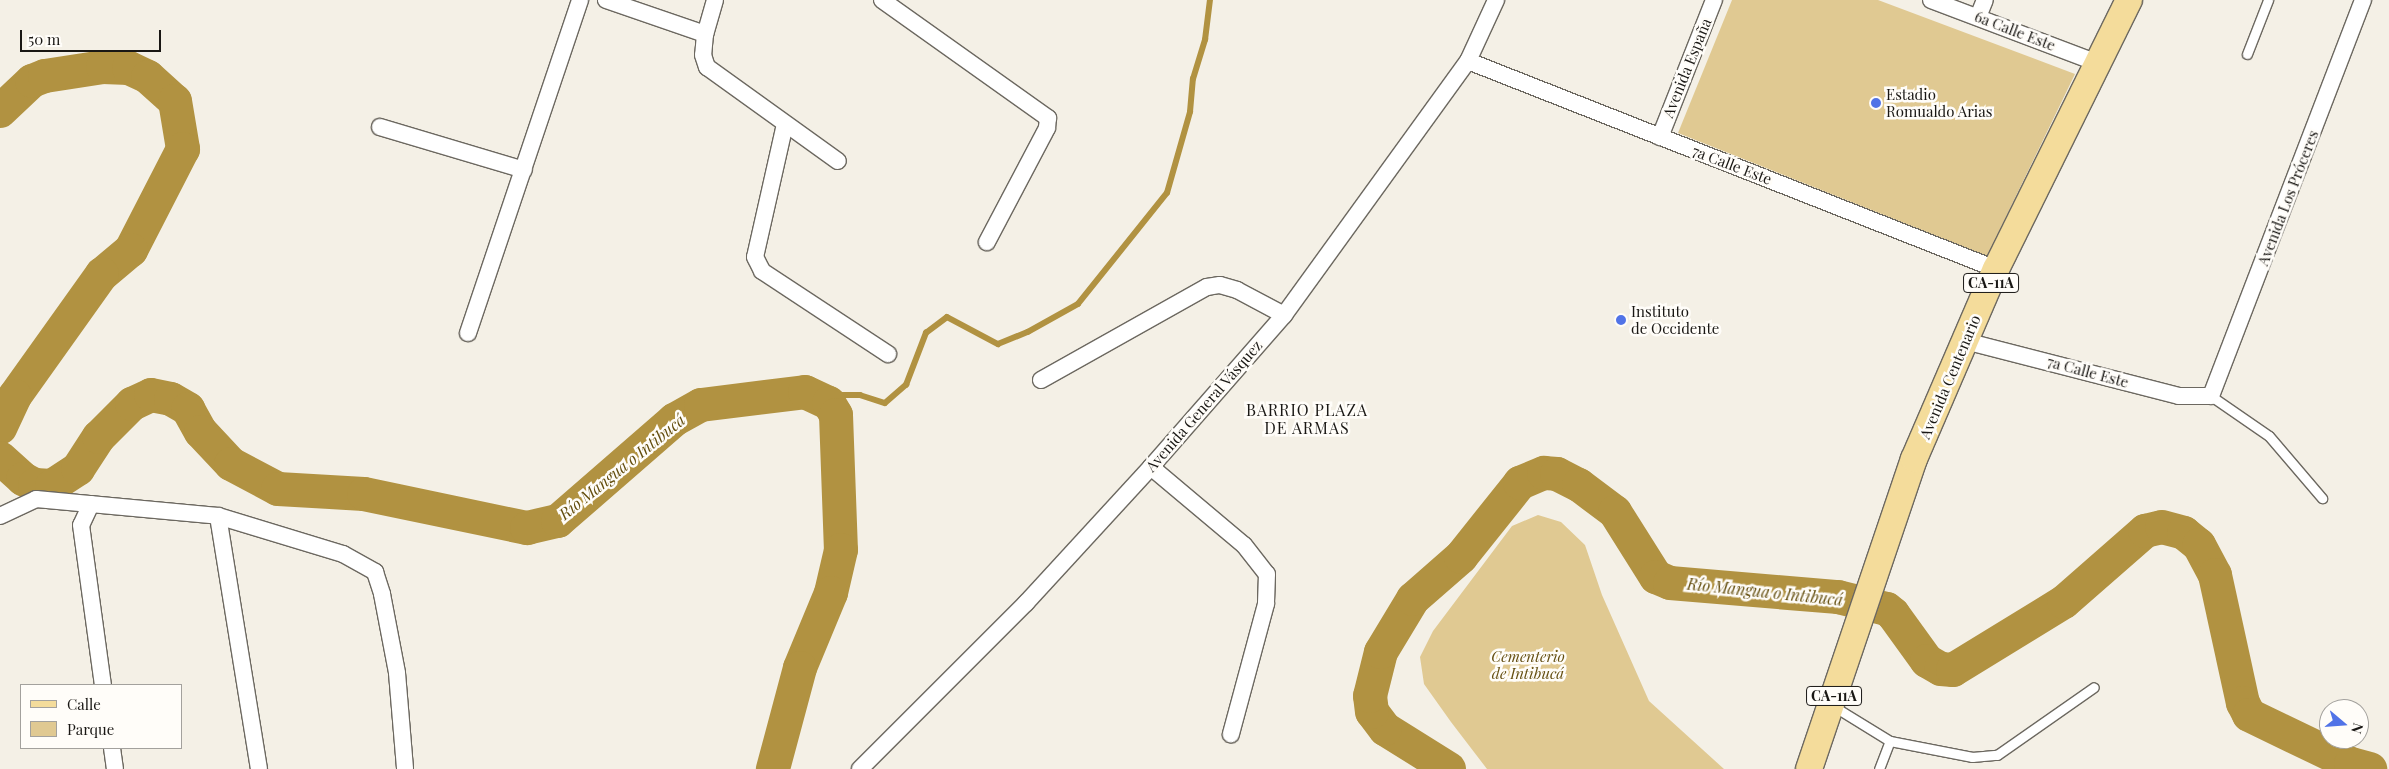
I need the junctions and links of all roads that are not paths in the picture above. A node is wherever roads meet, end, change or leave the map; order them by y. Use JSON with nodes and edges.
{"nodes":[{"id":1,"x":580,"y":0,"type":"edge"},
{"id":2,"x":606,"y":0,"type":"edge"},
{"id":3,"x":715,"y":0,"type":"edge"},
{"id":4,"x":882,"y":0,"type":"edge"},
{"id":5,"x":1496,"y":0,"type":"edge"},
{"id":6,"x":1714,"y":0,"type":"edge"},
{"id":7,"x":1931,"y":0,"type":"edge"},
{"id":8,"x":1985,"y":0,"type":"edge"},
{"id":9,"x":2129,"y":0,"type":"edge"},
{"id":10,"x":2268,"y":0,"type":"edge"},
{"id":11,"x":2363,"y":0,"type":"edge"},
{"id":12,"x":1978,"y":17,"type":"junction"},
{"id":13,"x":705,"y":34,"type":"junction"},
{"id":14,"x":2246,"y":54,"type":"dead end"},
{"id":15,"x":1468,"y":61,"type":"junction"},
{"id":16,"x":2098,"y":63,"type":"junction"},
{"id":17,"x":785,"y":124,"type":"junction"},
{"id":18,"x":380,"y":127,"type":"dead end"},
{"id":19,"x":1660,"y":137,"type":"junction"},
{"id":20,"x":838,"y":161,"type":"dead end"},
{"id":21,"x":524,"y":170,"type":"junction"},
{"id":22,"x":987,"y":242,"type":"dead end"},
{"id":23,"x":1996,"y":269,"type":"junction"},
{"id":24,"x":1284,"y":315,"type":"junction"},
{"id":25,"x":468,"y":333,"type":"dead end"},
{"id":26,"x":1965,"y":341,"type":"junction"},
{"id":27,"x":888,"y":354,"type":"dead end"},
{"id":28,"x":1041,"y":380,"type":"dead end"},
{"id":29,"x":2211,"y":396,"type":"junction"},
{"id":30,"x":1151,"y":467,"type":"junction"},
{"id":31,"x":2322,"y":498,"type":"dead end"},
{"id":32,"x":91,"y":504,"type":"junction"},
{"id":33,"x":0,"y":516,"type":"edge"},
{"id":34,"x":218,"y":516,"type":"junction"},
{"id":35,"x":103,"y":684,"type":"edge"},
{"id":36,"x":2094,"y":687,"type":"dead end"},
{"id":37,"x":1831,"y":704,"type":"junction"},
{"id":38,"x":1230,"y":734,"type":"dead end"},
{"id":39,"x":1890,"y":740,"type":"junction"},
{"id":40,"x":112,"y":749,"type":"edge"},
{"id":41,"x":115,"y":769,"type":"edge"},
{"id":42,"x":259,"y":769,"type":"edge"},
{"id":43,"x":405,"y":769,"type":"edge"},
{"id":44,"x":860,"y":769,"type":"edge"},
{"id":45,"x":1809,"y":769,"type":"edge"},
{"id":46,"x":1879,"y":769,"type":"edge"}],
"edges":[{"from":1,"to":21,"type":"street"},
{"from":2,"to":13,"type":"street"},
{"from":3,"to":13,"type":"street"},
{"from":4,"to":22,"type":"street"},
{"from":5,"to":15,"type":"street","name":"Avenida General Vásquez"},
{"from":6,"to":19,"type":"street","name":"Avenida España"},
{"from":7,"to":12,"type":"street","name":"6a Calle Este"},
{"from":8,"to":12,"type":"street"},
{"from":9,"to":16,"type":"main road","name":"Avenida Centenario","number":"CA-11A"},
{"from":10,"to":14,"type":"lane"},
{"from":11,"to":29,"type":"street","name":"Avenida Los Próceres"},
{"from":12,"to":16,"type":"street","name":"6a Calle Este"},
{"from":13,"to":17,"type":"street"},
{"from":15,"to":19,"type":"street","name":"7a Calle Este"},
{"from":15,"to":24,"type":"street","name":"Avenida General Vásquez"},
{"from":16,"to":23,"type":"main road","name":"Avenida Centenario","number":"CA-11A"},
{"from":17,"to":20,"type":"street"},
{"from":17,"to":27,"type":"street"},
{"from":18,"to":21,"type":"street"},
{"from":19,"to":23,"type":"street","name":"7a Calle Este"},
{"from":21,"to":25,"type":"street"},
{"from":23,"to":26,"type":"main road","name":"Avenida Centenario","number":"CA-11A"},
{"from":24,"to":28,"type":"street"},
{"from":24,"to":30,"type":"street","name":"Avenida General Vásquez"},
{"from":26,"to":29,"type":"street","name":"7a Calle Este"},
{"from":26,"to":37,"type":"main road","name":"Avenida Centenario","number":"CA-11A"},
{"from":29,"to":31,"type":"lane"},
{"from":30,"to":38,"type":"street"},
{"from":30,"to":44,"type":"street","name":"Avenida General Vásquez"},
{"from":32,"to":33,"type":"street"},
{"from":32,"to":34,"type":"street"},
{"from":32,"to":35,"type":"street"},
{"from":34,"to":42,"type":"street"},
{"from":34,"to":43,"type":"street"},
{"from":36,"to":39,"type":"lane"},
{"from":37,"to":39,"type":"lane"},
{"from":37,"to":45,"type":"main road","name":"Avenida Centenario","number":"CA-11A"},
{"from":39,"to":46,"type":"lane"},
{"from":40,"to":41,"type":"street"}]}
